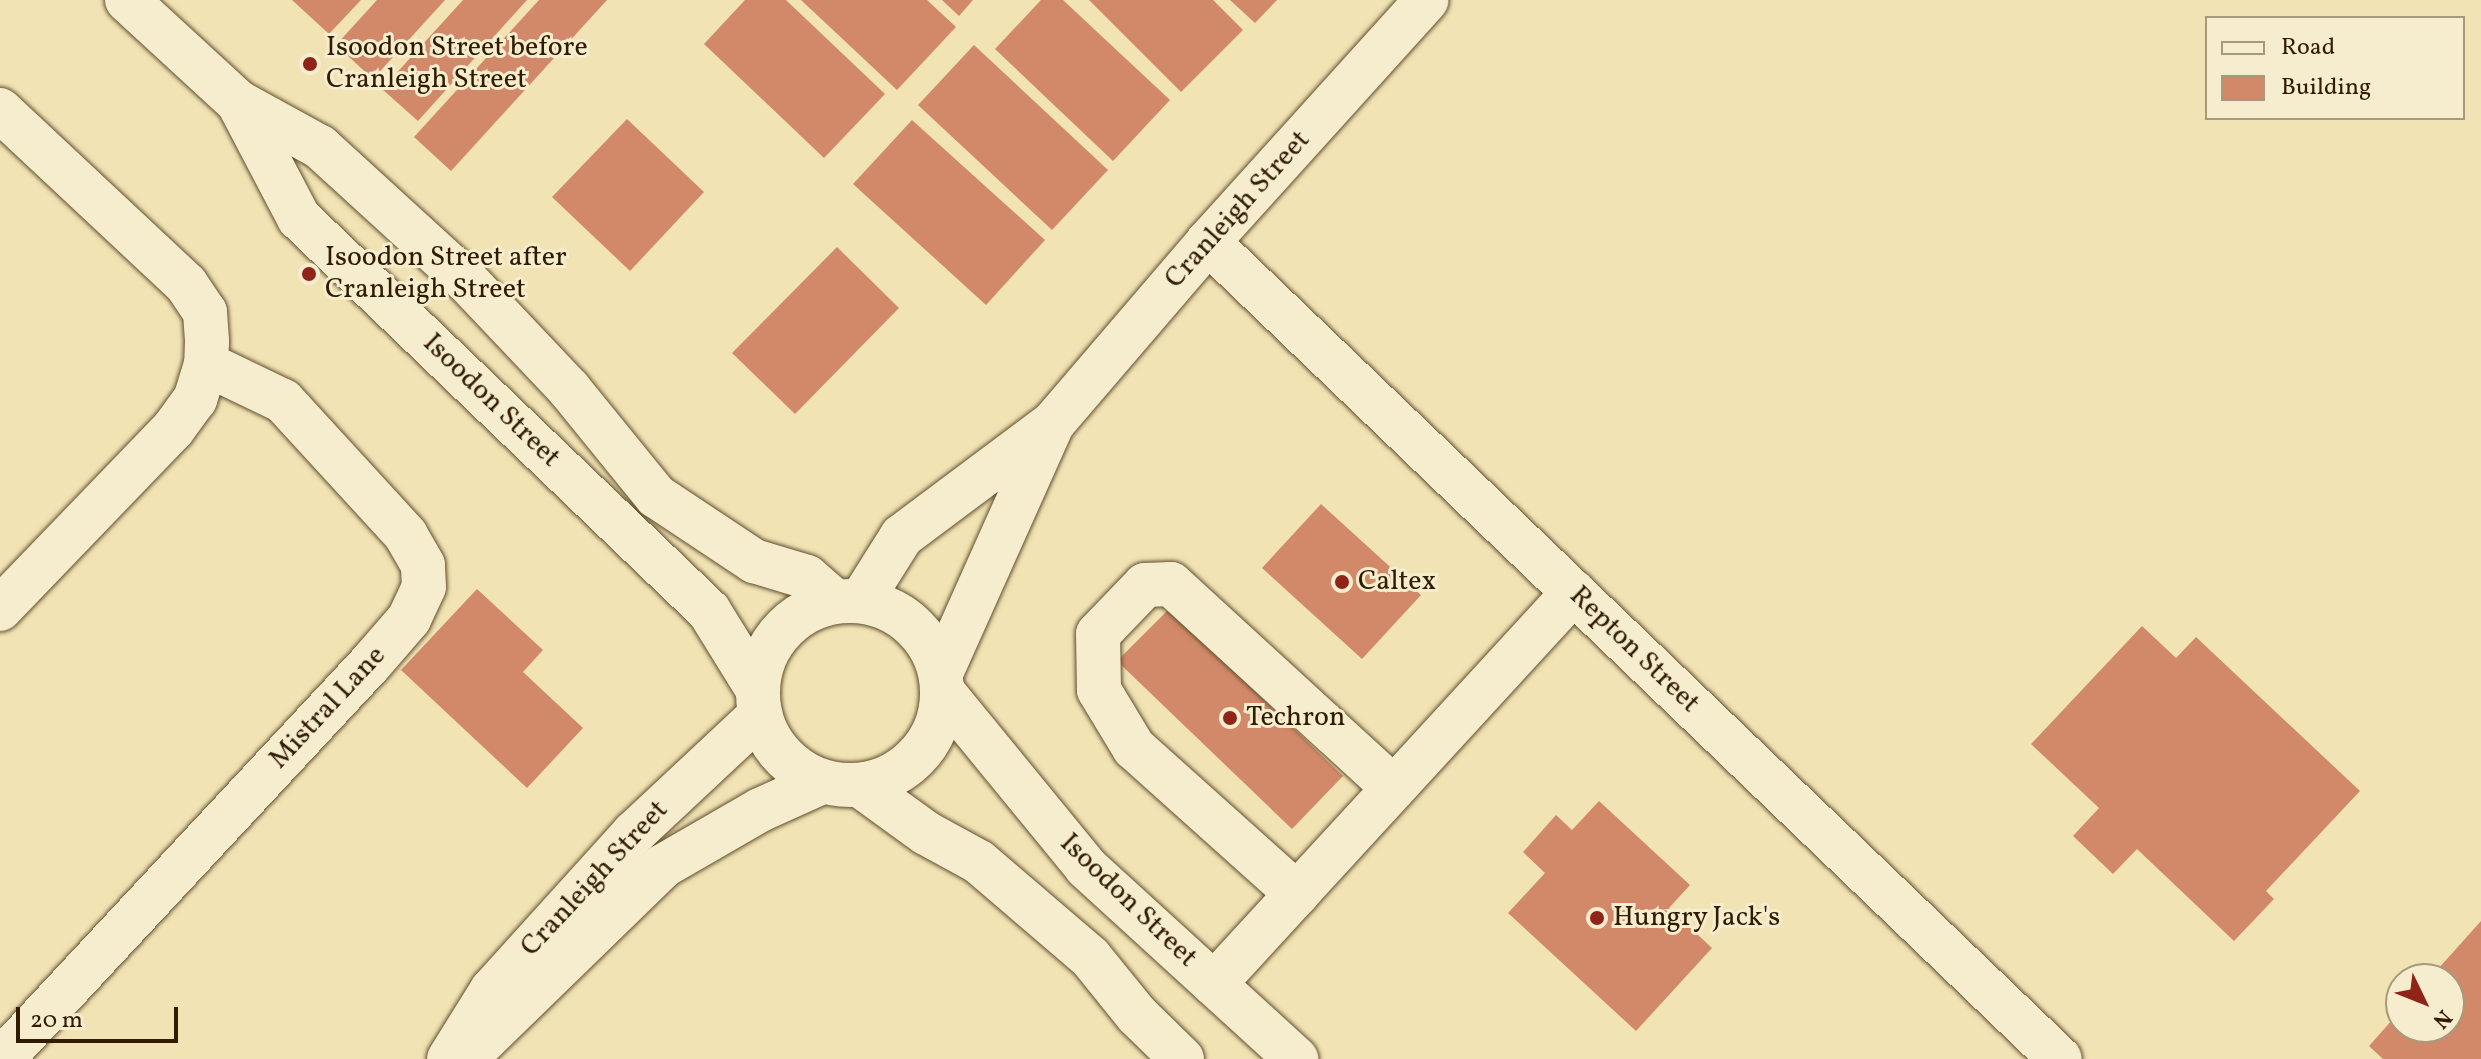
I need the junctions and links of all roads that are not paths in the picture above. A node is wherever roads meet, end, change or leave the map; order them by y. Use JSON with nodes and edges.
{"nodes":[{"id":1,"x":127,"y":0,"type":"edge"},
{"id":2,"x":1427,"y":0,"type":"edge"},
{"id":3,"x":238,"y":102,"type":"junction"},
{"id":4,"x":0,"y":110,"type":"edge"},
{"id":5,"x":1208,"y":242,"type":"junction"},
{"id":6,"x":206,"y":364,"type":"junction"},
{"id":7,"x":1053,"y":423,"type":"junction"},
{"id":8,"x":1574,"y":592,"type":"junction"},
{"id":9,"x":848,"y":601,"type":"junction"},
{"id":10,"x":0,"y":609,"type":"edge"},
{"id":11,"x":942,"y":683,"type":"junction"},
{"id":12,"x":759,"y":703,"type":"junction"},
{"id":13,"x":842,"y":784,"type":"junction"},
{"id":14,"x":1394,"y":788,"type":"junction"},
{"id":15,"x":1297,"y":894,"type":"junction"},
{"id":16,"x":1214,"y":984,"type":"junction"},
{"id":17,"x":2,"y":1059,"type":"edge"},
{"id":18,"x":449,"y":1059,"type":"edge"},
{"id":19,"x":466,"y":1059,"type":"edge"},
{"id":20,"x":1182,"y":1059,"type":"edge"},
{"id":21,"x":1296,"y":1059,"type":"edge"},
{"id":22,"x":2060,"y":1059,"type":"edge"}],
"edges":[{"from":1,"to":3,"type":"street","name":"Isoodon Street"},
{"from":2,"to":5,"type":"street","name":"Cranleigh Street"},
{"from":3,"to":9,"type":"street","name":"Isoodon Street"},
{"from":3,"to":12,"type":"street","name":"Isoodon Street"},
{"from":4,"to":6,"type":"street"},
{"from":5,"to":7,"type":"street","name":"Cranleigh Street"},
{"from":5,"to":8,"type":"street","name":"Repton Street"},
{"from":6,"to":10,"type":"street"},
{"from":6,"to":17,"type":"street","name":"Mistral Lane"},
{"from":7,"to":9,"type":"street","name":"Cranleigh Street"},
{"from":7,"to":11,"type":"street","name":"Cranleigh Street"},
{"from":8,"to":14,"type":"street"},
{"from":8,"to":22,"type":"street","name":"Repton Street"},
{"from":9,"to":11,"type":"street","name":"Isoodon Street"},
{"from":9,"to":12,"type":"street"},
{"from":11,"to":13,"type":"street"},
{"from":11,"to":16,"type":"street","name":"Isoodon Street"},
{"from":12,"to":13,"type":"street","name":"Isoodon Street"},
{"from":12,"to":18,"type":"street","name":"Cranleigh Street"},
{"from":13,"to":19,"type":"street","name":"Cranleigh Street"},
{"from":13,"to":20,"type":"street","name":"Isoodon Street"},
{"from":14,"to":15,"type":"street"},
{"from":14,"to":15,"type":"street"},
{"from":15,"to":16,"type":"street"},
{"from":16,"to":21,"type":"street","name":"Isoodon Street"}]}
